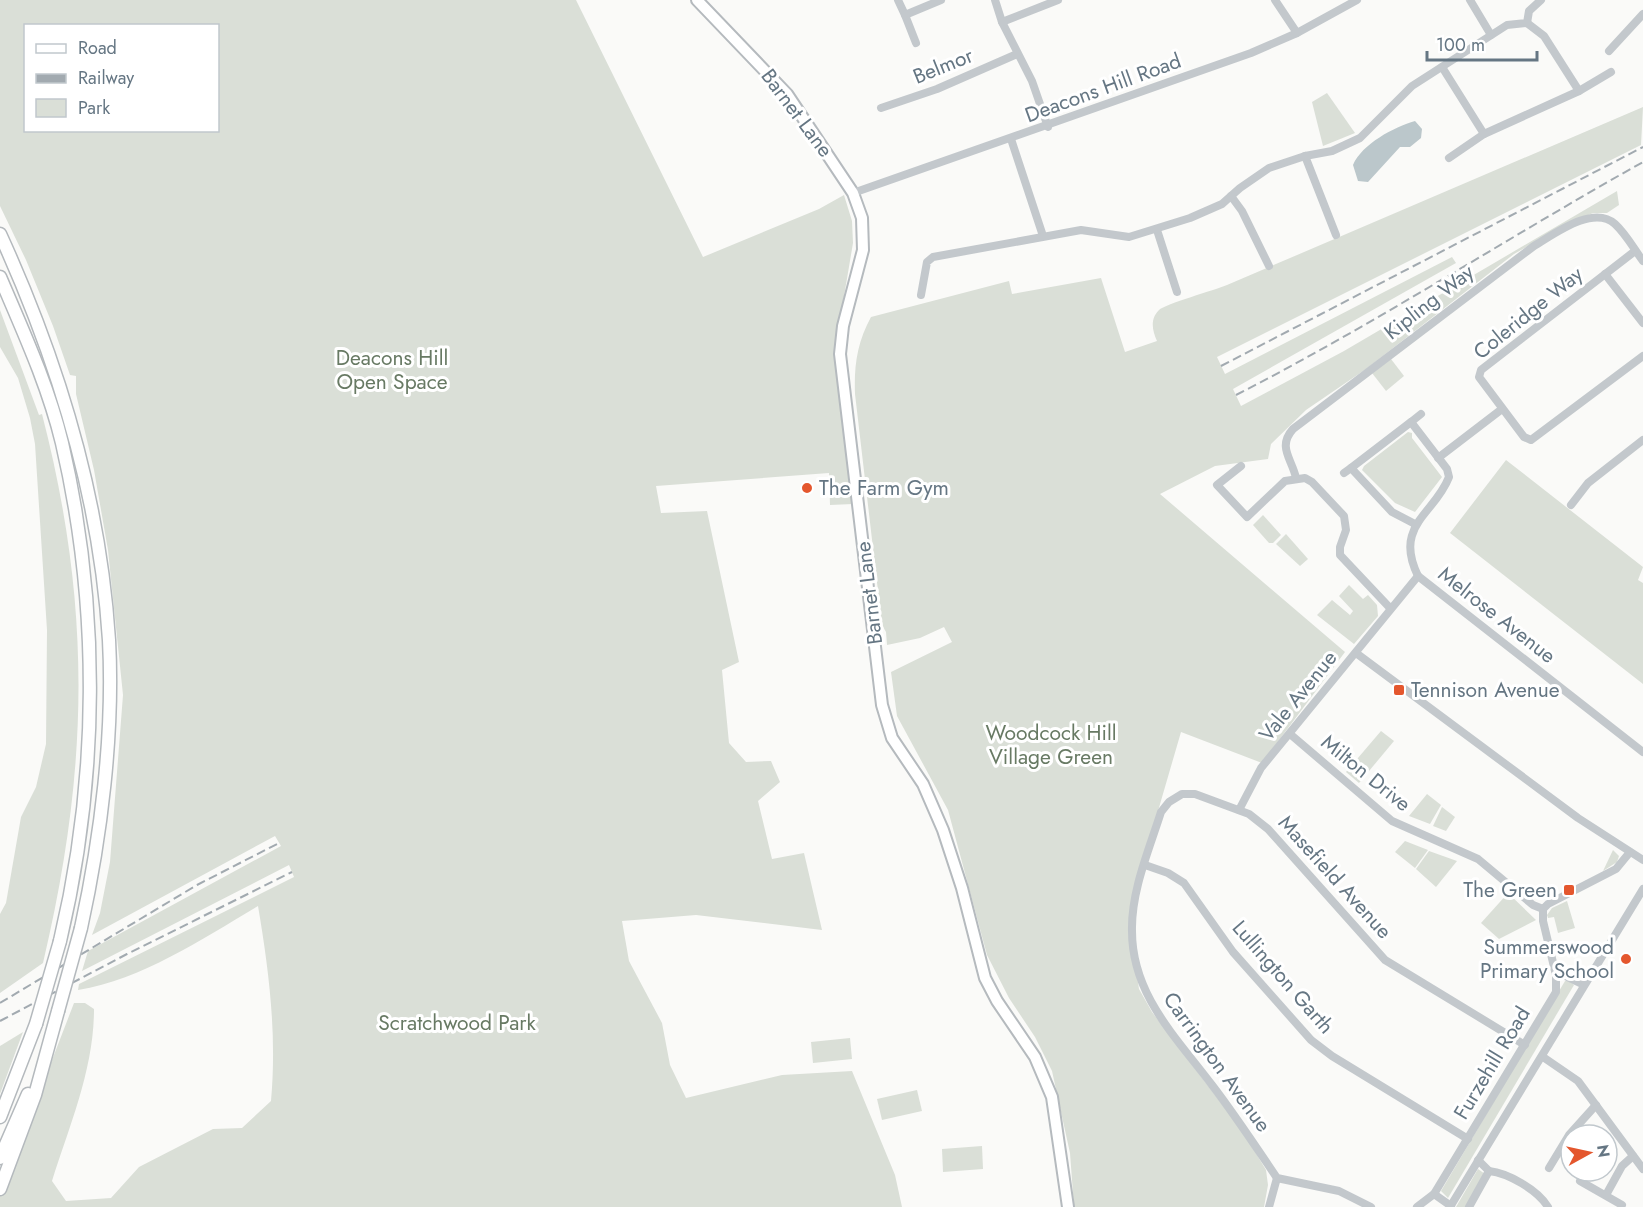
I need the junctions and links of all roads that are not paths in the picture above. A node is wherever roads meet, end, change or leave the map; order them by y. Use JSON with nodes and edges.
{"nodes":[{"id":1,"x":697,"y":0,"type":"edge"},
{"id":2,"x":898,"y":0,"type":"edge"},
{"id":3,"x":941,"y":0,"type":"edge"},
{"id":4,"x":995,"y":0,"type":"edge"},
{"id":5,"x":1058,"y":0,"type":"edge"},
{"id":6,"x":1275,"y":0,"type":"edge"},
{"id":7,"x":1357,"y":0,"type":"edge"},
{"id":8,"x":1470,"y":0,"type":"edge"},
{"id":9,"x":1541,"y":0,"type":"edge"},
{"id":10,"x":1643,"y":14,"type":"edge"},
{"id":11,"x":905,"y":15,"type":"junction"},
{"id":12,"x":1002,"y":22,"type":"junction"},
{"id":13,"x":1527,"y":23,"type":"junction"},
{"id":14,"x":1297,"y":33,"type":"junction"},
{"id":15,"x":1491,"y":35,"type":"junction"},
{"id":16,"x":916,"y":43,"type":"dead end"},
{"id":17,"x":1609,"y":51,"type":"dead end"},
{"id":18,"x":1017,"y":54,"type":"junction"},
{"id":19,"x":1442,"y":67,"type":"junction"},
{"id":20,"x":1611,"y":72,"type":"dead end"},
{"id":21,"x":1579,"y":92,"type":"junction"},
{"id":22,"x":881,"y":108,"type":"dead end"},
{"id":23,"x":1048,"y":127,"type":"junction"},
{"id":24,"x":1484,"y":134,"type":"junction"},
{"id":25,"x":1011,"y":139,"type":"junction"},
{"id":26,"x":1305,"y":156,"type":"junction"},
{"id":27,"x":1449,"y":158,"type":"dead end"},
{"id":28,"x":854,"y":193,"type":"junction"},
{"id":29,"x":1230,"y":196,"type":"junction"},
{"id":30,"x":1157,"y":230,"type":"junction"},
{"id":31,"x":0,"y":234,"type":"edge"},
{"id":32,"x":1043,"y":236,"type":"junction"},
{"id":33,"x":1336,"y":236,"type":"dead end"},
{"id":34,"x":1635,"y":251,"type":"junction"},
{"id":35,"x":1643,"y":261,"type":"edge"},
{"id":36,"x":1269,"y":266,"type":"dead end"},
{"id":37,"x":1605,"y":274,"type":"junction"},
{"id":38,"x":0,"y":277,"type":"edge"},
{"id":39,"x":1177,"y":292,"type":"dead end"},
{"id":40,"x":921,"y":295,"type":"dead end"},
{"id":41,"x":1643,"y":323,"type":"edge"},
{"id":42,"x":1643,"y":356,"type":"edge"},
{"id":43,"x":1502,"y":409,"type":"junction"},
{"id":44,"x":1420,"y":414,"type":"dead end"},
{"id":45,"x":1411,"y":422,"type":"junction"},
{"id":46,"x":1643,"y":440,"type":"edge"},
{"id":47,"x":1438,"y":458,"type":"junction"},
{"id":48,"x":1241,"y":466,"type":"dead end"},
{"id":49,"x":1296,"y":478,"type":"junction"},
{"id":50,"x":1571,"y":505,"type":"dead end"},
{"id":51,"x":1415,"y":524,"type":"junction"},
{"id":52,"x":1418,"y":576,"type":"junction"},
{"id":53,"x":1390,"y":608,"type":"junction"},
{"id":54,"x":1356,"y":653,"type":"junction"},
{"id":55,"x":1290,"y":734,"type":"junction"},
{"id":56,"x":1643,"y":753,"type":"edge"},
{"id":57,"x":1239,"y":810,"type":"junction"},
{"id":58,"x":1630,"y":852,"type":"junction"},
{"id":59,"x":1643,"y":860,"type":"edge"},
{"id":60,"x":1145,"y":865,"type":"junction"},
{"id":61,"x":1643,"y":889,"type":"edge"},
{"id":62,"x":1543,"y":909,"type":"junction"},
{"id":63,"x":1556,"y":975,"type":"junction"},
{"id":64,"x":1584,"y":985,"type":"junction"},
{"id":65,"x":58,"y":1011,"type":"junction"},
{"id":66,"x":1525,"y":1045,"type":"junction"},
{"id":67,"x":1543,"y":1057,"type":"junction"},
{"id":68,"x":1596,"y":1105,"type":"junction"},
{"id":69,"x":1,"y":1115,"type":"edge"},
{"id":70,"x":1468,"y":1139,"type":"junction"},
{"id":71,"x":1633,"y":1156,"type":"junction"},
{"id":72,"x":0,"y":1158,"type":"edge"},
{"id":73,"x":1478,"y":1160,"type":"junction"},
{"id":74,"x":1550,"y":1168,"type":"dead end"},
{"id":75,"x":1643,"y":1169,"type":"edge"},
{"id":76,"x":1489,"y":1171,"type":"junction"},
{"id":77,"x":1277,"y":1178,"type":"junction"},
{"id":78,"x":1584,"y":1183,"type":"edge"},
{"id":79,"x":0,"y":1189,"type":"edge"},
{"id":80,"x":1434,"y":1194,"type":"junction"},
{"id":81,"x":1606,"y":1195,"type":"junction"},
{"id":82,"x":1622,"y":1205,"type":"dead end"},
{"id":83,"x":1068,"y":1207,"type":"edge"},
{"id":84,"x":1269,"y":1207,"type":"edge"},
{"id":85,"x":1371,"y":1207,"type":"edge"},
{"id":86,"x":1417,"y":1207,"type":"edge"},
{"id":87,"x":1450,"y":1207,"type":"edge"},
{"id":88,"x":1469,"y":1207,"type":"edge"},
{"id":89,"x":1548,"y":1207,"type":"edge"}],
"edges":[{"from":1,"to":28,"type":"main road","name":"Barnet Lane"},
{"from":2,"to":11,"type":"street"},
{"from":3,"to":11,"type":"street"},
{"from":4,"to":12,"type":"street"},
{"from":5,"to":12,"type":"street"},
{"from":6,"to":14,"type":"street"},
{"from":7,"to":14,"type":"street","name":"Deacons Hill Road"},
{"from":8,"to":15,"type":"street"},
{"from":9,"to":13,"type":"street"},
{"from":10,"to":17,"type":"street"},
{"from":11,"to":16,"type":"street"},
{"from":12,"to":18,"type":"street"},
{"from":13,"to":15,"type":"street"},
{"from":13,"to":21,"type":"street"},
{"from":14,"to":23,"type":"street","name":"Deacons Hill Road"},
{"from":15,"to":19,"type":"street"},
{"from":18,"to":22,"type":"street","name":"Belmor"},
{"from":18,"to":23,"type":"street"},
{"from":19,"to":24,"type":"street"},
{"from":19,"to":26,"type":"street"},
{"from":20,"to":21,"type":"street"},
{"from":21,"to":24,"type":"street"},
{"from":23,"to":25,"type":"street","name":"Deacons Hill Road"},
{"from":24,"to":27,"type":"street"},
{"from":25,"to":28,"type":"street","name":"Deacons Hill Road"},
{"from":25,"to":32,"type":"street"},
{"from":26,"to":29,"type":"street"},
{"from":26,"to":33,"type":"street"},
{"from":28,"to":83,"type":"main road","name":"Barnet Lane"},
{"from":29,"to":30,"type":"street"},
{"from":29,"to":36,"type":"street"},
{"from":30,"to":32,"type":"street"},
{"from":30,"to":39,"type":"street"},
{"from":31,"to":65,"type":"highway","bridge":true},
{"from":32,"to":40,"type":"street"},
{"from":34,"to":35,"type":"street","name":"Kipling Way"},
{"from":34,"to":37,"type":"street","name":"Coleridge Way"},
{"from":34,"to":49,"type":"street","name":"Kipling Way"},
{"from":37,"to":41,"type":"street"},
{"from":37,"to":43,"type":"street","name":"Coleridge Way"},
{"from":38,"to":69,"type":"highway","bridge":true},
{"from":42,"to":43,"type":"street","name":"Coleridge Way"},
{"from":43,"to":47,"type":"street"},
{"from":44,"to":45,"type":"street"},
{"from":45,"to":47,"type":"street"},
{"from":45,"to":51,"type":"street"},
{"from":46,"to":50,"type":"street"},
{"from":47,"to":51,"type":"street"},
{"from":48,"to":49,"type":"street"},
{"from":49,"to":53,"type":"street"},
{"from":51,"to":52,"type":"street"},
{"from":52,"to":53,"type":"street","name":"Melrose Avenue"},
{"from":52,"to":56,"type":"street","name":"Melrose Avenue"},
{"from":53,"to":54,"type":"street","name":"Vale Avenue"},
{"from":54,"to":55,"type":"street","name":"Vale Avenue"},
{"from":54,"to":58,"type":"street"},
{"from":55,"to":57,"type":"street","name":"Vale Avenue"},
{"from":55,"to":62,"type":"street","name":"Milton Drive"},
{"from":57,"to":60,"type":"street","name":"Masefield Avenue"},
{"from":57,"to":66,"type":"street","name":"Masefield Avenue"},
{"from":58,"to":59,"type":"street"},
{"from":58,"to":62,"type":"street"},
{"from":60,"to":70,"type":"street","name":"Lullington Garth"},
{"from":60,"to":77,"type":"street","name":"Carrington Avenue"},
{"from":61,"to":64,"type":"street","name":"Furzehill Road"},
{"from":62,"to":63,"type":"street"},
{"from":63,"to":64,"type":"street"},
{"from":63,"to":66,"type":"street","name":"Furzehill Road"},
{"from":64,"to":67,"type":"street","name":"Furzehill Road"},
{"from":65,"to":72,"type":"highway"},
{"from":65,"to":79,"type":"highway"},
{"from":66,"to":70,"type":"street","name":"Furzehill Road"},
{"from":67,"to":68,"type":"street"},
{"from":67,"to":73,"type":"street","name":"Furzehill Road"},
{"from":68,"to":71,"type":"street"},
{"from":68,"to":74,"type":"street"},
{"from":70,"to":80,"type":"street","name":"Furzehill Road"},
{"from":71,"to":75,"type":"street"},
{"from":71,"to":81,"type":"street"},
{"from":73,"to":76,"type":"street"},
{"from":73,"to":87,"type":"street","name":"Furzehill Road"},
{"from":76,"to":88,"type":"street"},
{"from":76,"to":89,"type":"street"},
{"from":77,"to":84,"type":"street"},
{"from":77,"to":85,"type":"street"},
{"from":78,"to":81,"type":"street"},
{"from":80,"to":86,"type":"street"},
{"from":80,"to":87,"type":"street"},
{"from":81,"to":82,"type":"street"}]}
